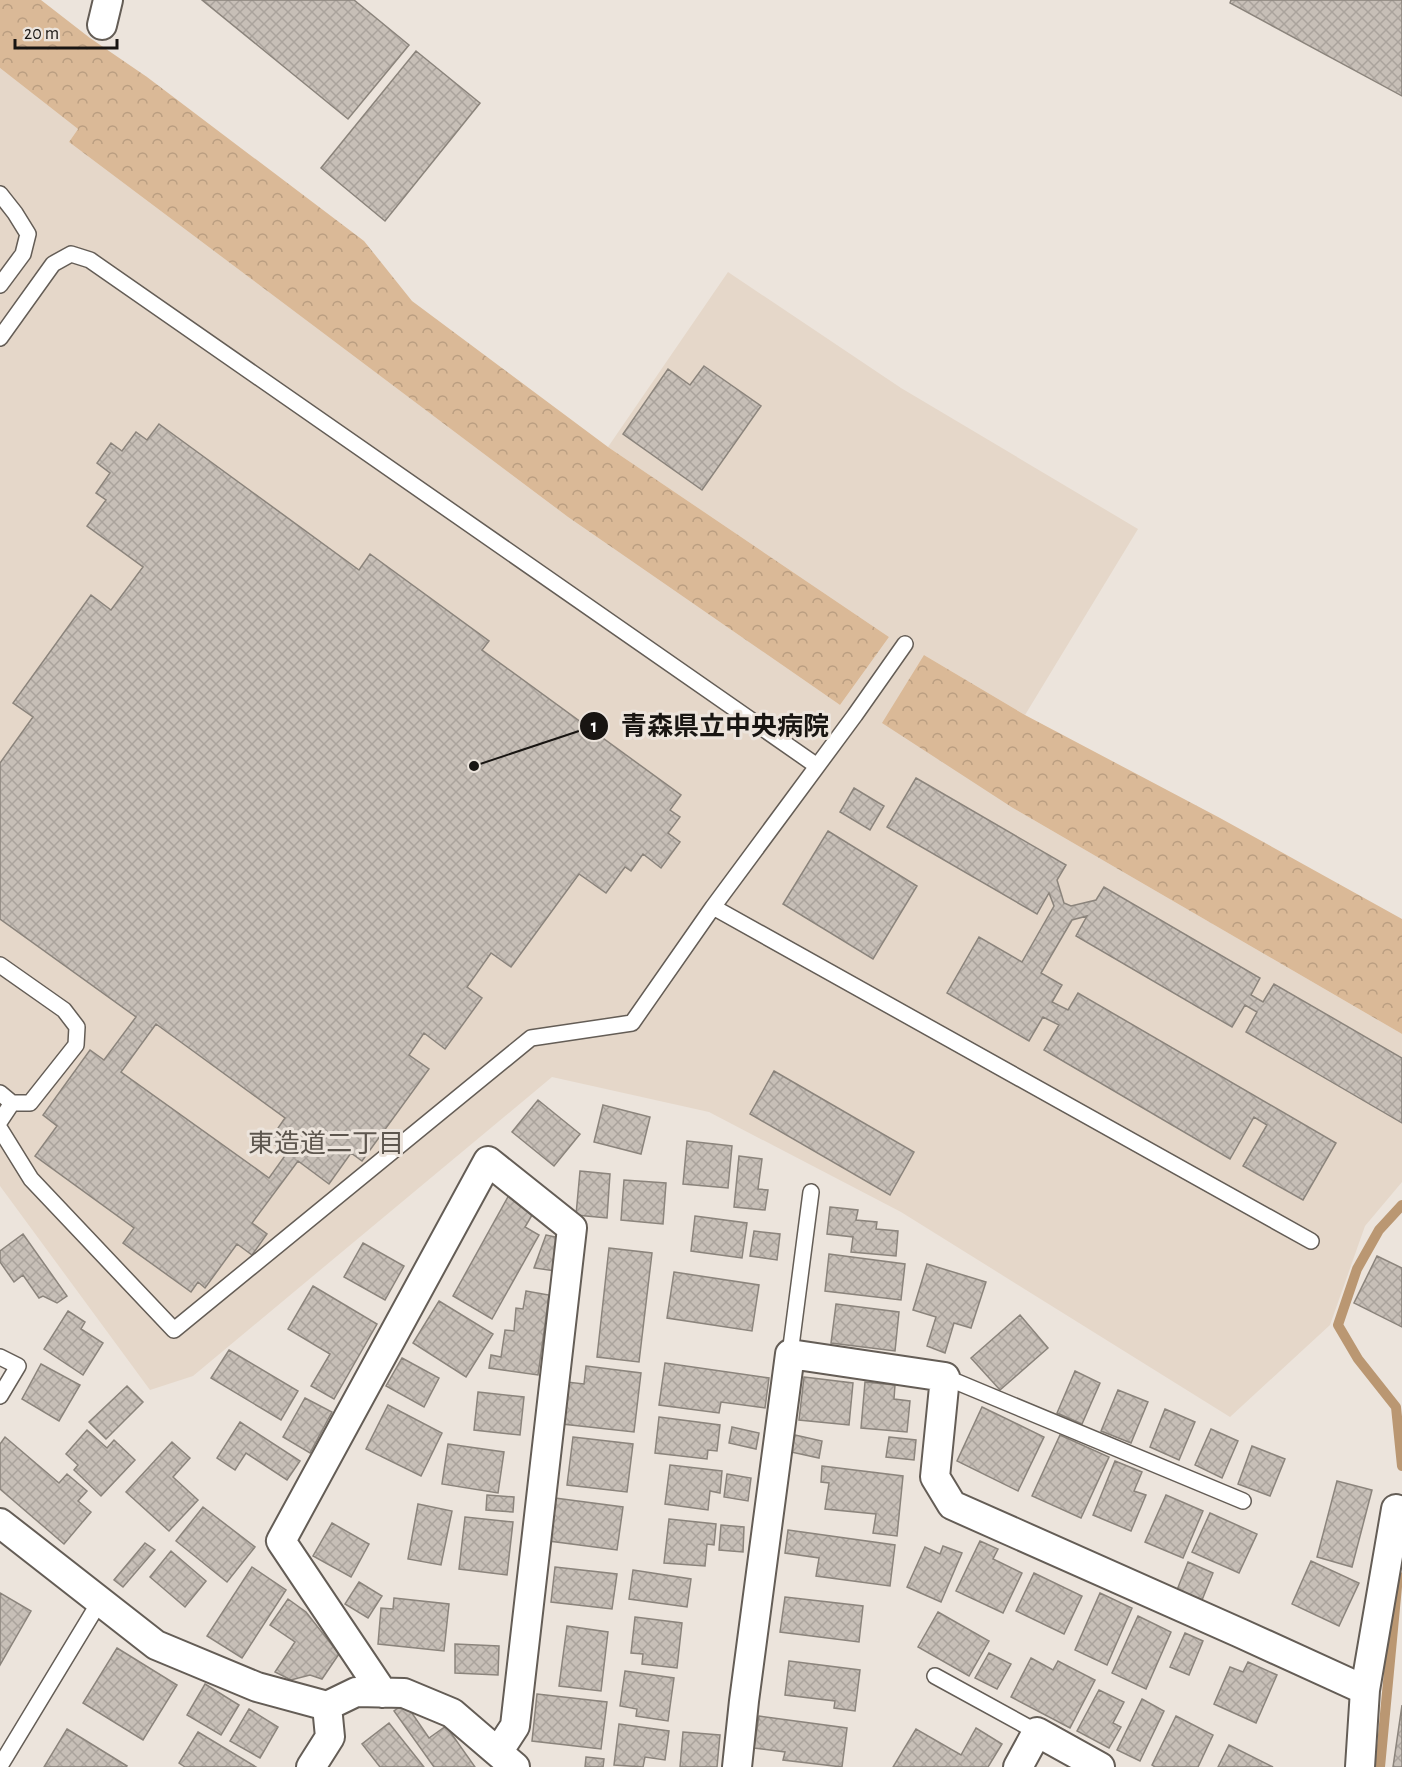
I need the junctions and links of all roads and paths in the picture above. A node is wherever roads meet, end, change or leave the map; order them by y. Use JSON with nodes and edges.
{"nodes":[{"id":1,"x":0,"y":194,"type":"edge"},
{"id":2,"x":0,"y":285,"type":"edge"},
{"id":3,"x":0,"y":338,"type":"edge"},
{"id":4,"x":905,"y":644,"type":"dead end"},
{"id":5,"x":817,"y":766,"type":"junction"},
{"id":6,"x":713,"y":907,"type":"junction"},
{"id":7,"x":0,"y":964,"type":"edge"},
{"id":8,"x":6,"y":1098,"type":"edge"},
{"id":9,"x":0,"y":1121,"type":"edge"},
{"id":10,"x":0,"y":1129,"type":"edge"},
{"id":11,"x":811,"y":1192,"type":"dead end"},
{"id":12,"x":1311,"y":1241,"type":"dead end"},
{"id":13,"x":790,"y":1354,"type":"junction"},
{"id":14,"x":0,"y":1357,"type":"edge"},
{"id":15,"x":945,"y":1377,"type":"junction"},
{"id":16,"x":0,"y":1396,"type":"edge"},
{"id":17,"x":1243,"y":1501,"type":"dead end"},
{"id":18,"x":1399,"y":1508,"type":"edge"},
{"id":19,"x":0,"y":1523,"type":"edge"},
{"id":20,"x":100,"y":1601,"type":"junction"},
{"id":21,"x":935,"y":1676,"type":"dead end"},
{"id":22,"x":1365,"y":1690,"type":"junction"},
{"id":23,"x":383,"y":1693,"type":"junction"},
{"id":24,"x":327,"y":1706,"type":"junction"},
{"id":25,"x":1037,"y":1732,"type":"junction"},
{"id":26,"x":507,"y":1760,"type":"edge"},
{"id":27,"x":0,"y":1766,"type":"edge"},
{"id":28,"x":311,"y":1767,"type":"edge"},
{"id":29,"x":737,"y":1767,"type":"edge"},
{"id":30,"x":1018,"y":1767,"type":"edge"},
{"id":31,"x":1100,"y":1767,"type":"edge"},
{"id":32,"x":1360,"y":1767,"type":"edge"}],
"edges":[{"from":1,"to":2,"type":"lane"},
{"from":3,"to":5,"type":"lane"},
{"from":4,"to":5,"type":"lane"},
{"from":5,"to":6,"type":"lane"},
{"from":6,"to":10,"type":"lane"},
{"from":6,"to":12,"type":"lane"},
{"from":7,"to":8,"type":"lane"},
{"from":8,"to":9,"type":"lane"},
{"from":11,"to":13,"type":"lane"},
{"from":13,"to":15,"type":"street"},
{"from":13,"to":29,"type":"street"},
{"from":14,"to":16,"type":"lane"},
{"from":15,"to":17,"type":"lane"},
{"from":15,"to":22,"type":"street"},
{"from":18,"to":22,"type":"street"},
{"from":19,"to":20,"type":"street"},
{"from":20,"to":24,"type":"street"},
{"from":20,"to":27,"type":"lane"},
{"from":21,"to":25,"type":"lane"},
{"from":22,"to":32,"type":"street"},
{"from":23,"to":24,"type":"street"},
{"from":23,"to":26,"type":"street"},
{"from":23,"to":26,"type":"street"},
{"from":24,"to":28,"type":"street"},
{"from":25,"to":30,"type":"street"},
{"from":25,"to":31,"type":"street"}]}
